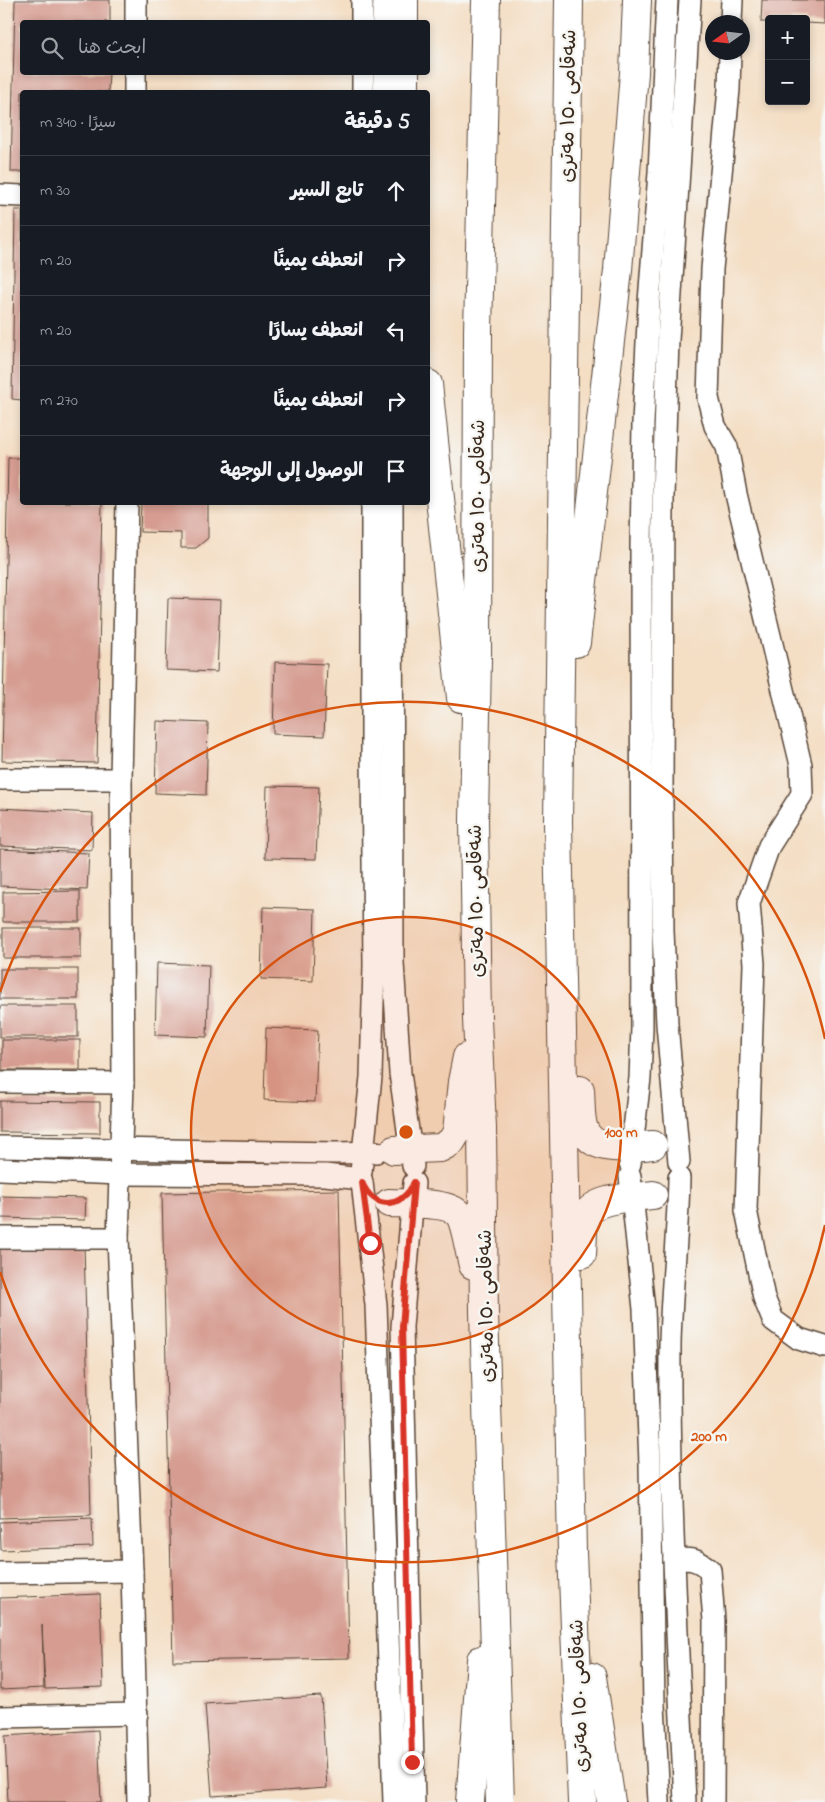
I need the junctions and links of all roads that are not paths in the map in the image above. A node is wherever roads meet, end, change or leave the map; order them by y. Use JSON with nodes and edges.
{"nodes":[{"id":1,"x":136,"y":0,"type":"edge"},
{"id":2,"x":362,"y":0,"type":"edge"},
{"id":3,"x":384,"y":0,"type":"edge"},
{"id":4,"x":404,"y":0,"type":"edge"},
{"id":5,"x":486,"y":0,"type":"edge"},
{"id":6,"x":569,"y":0,"type":"edge"},
{"id":7,"x":637,"y":0,"type":"edge"},
{"id":8,"x":667,"y":0,"type":"edge"},
{"id":9,"x":690,"y":0,"type":"edge"},
{"id":10,"x":732,"y":0,"type":"edge"},
{"id":11,"x":731,"y":15,"type":"edge"},
{"id":12,"x":136,"y":20,"type":"edge"},
{"id":13,"x":362,"y":20,"type":"edge"},
{"id":14,"x":384,"y":20,"type":"edge"},
{"id":15,"x":404,"y":20,"type":"edge"},
{"id":16,"x":730,"y":60,"type":"edge"},
{"id":17,"x":136,"y":75,"type":"edge"},
{"id":18,"x":363,"y":75,"type":"edge"},
{"id":19,"x":384,"y":75,"type":"edge"},
{"id":20,"x":405,"y":75,"type":"edge"},
{"id":21,"x":135,"y":90,"type":"edge"},
{"id":22,"x":363,"y":90,"type":"edge"},
{"id":23,"x":384,"y":90,"type":"edge"},
{"id":24,"x":405,"y":90,"type":"edge"},
{"id":25,"x":0,"y":195,"type":"edge"},
{"id":26,"x":20,"y":196,"type":"edge"},
{"id":27,"x":430,"y":402,"type":"edge"},
{"id":28,"x":127,"y":505,"type":"edge"},
{"id":29,"x":372,"y":505,"type":"edge"},
{"id":30,"x":392,"y":505,"type":"edge"},
{"id":31,"x":0,"y":779,"type":"edge"},
{"id":32,"x":121,"y":780,"type":"junction"},
{"id":33,"x":474,"y":821,"type":"junction"},
{"id":34,"x":558,"y":822,"type":"junction"},
{"id":35,"x":477,"y":1019,"type":"junction"},
{"id":36,"x":562,"y":1020,"type":"junction"},
{"id":37,"x":0,"y":1082,"type":"edge"},
{"id":38,"x":123,"y":1083,"type":"junction"},
{"id":39,"x":0,"y":1147,"type":"edge"},
{"id":40,"x":31,"y":1147,"type":"junction"},
{"id":41,"x":120,"y":1150,"type":"junction"},
{"id":42,"x":0,"y":1169,"type":"edge"},
{"id":43,"x":30,"y":1169,"type":"junction"},
{"id":44,"x":679,"y":1170,"type":"junction"},
{"id":45,"x":639,"y":1171,"type":"junction"},
{"id":46,"x":395,"y":1173,"type":"junction"},
{"id":47,"x":120,"y":1174,"type":"junction"},
{"id":48,"x":0,"y":1238,"type":"edge"},
{"id":49,"x":118,"y":1238,"type":"junction"},
{"id":50,"x":484,"y":1313,"type":"junction"},
{"id":51,"x":568,"y":1332,"type":"junction"},
{"id":52,"x":825,"y":1347,"type":"edge"},
{"id":53,"x":572,"y":1552,"type":"junction"},
{"id":54,"x":492,"y":1559,"type":"junction"},
{"id":55,"x":674,"y":1559,"type":"junction"},
{"id":56,"x":132,"y":1571,"type":"junction"},
{"id":57,"x":0,"y":1573,"type":"edge"},
{"id":58,"x":137,"y":1714,"type":"junction"},
{"id":59,"x":0,"y":1717,"type":"edge"},
{"id":60,"x":138,"y":1802,"type":"edge"},
{"id":61,"x":394,"y":1802,"type":"edge"},
{"id":62,"x":414,"y":1802,"type":"edge"},
{"id":63,"x":470,"y":1802,"type":"edge"},
{"id":64,"x":500,"y":1802,"type":"edge"},
{"id":65,"x":582,"y":1802,"type":"edge"},
{"id":66,"x":610,"y":1802,"type":"edge"},
{"id":67,"x":659,"y":1802,"type":"edge"},
{"id":68,"x":685,"y":1802,"type":"edge"},
{"id":69,"x":713,"y":1802,"type":"edge"}],
"edges":[{"from":1,"to":12,"type":"street"},
{"from":2,"to":13,"type":"street"},
{"from":3,"to":14,"type":"street"},
{"from":4,"to":15,"type":"highway"},
{"from":5,"to":33,"type":"highway","name":"شەقامی ١٥٠ مەتری"},
{"from":6,"to":34,"type":"highway","name":"شەقامی ١٥٠ مەتری"},
{"from":7,"to":34,"type":"highway"},
{"from":8,"to":45,"type":"street"},
{"from":9,"to":44,"type":"street"},
{"from":10,"to":11,"type":"street"},
{"from":16,"to":52,"type":"street"},
{"from":17,"to":21,"type":"street"},
{"from":18,"to":22,"type":"street"},
{"from":19,"to":23,"type":"street"},
{"from":20,"to":24,"type":"highway"},
{"from":25,"to":26,"type":"street"},
{"from":27,"to":33,"type":"highway"},
{"from":28,"to":32,"type":"street"},
{"from":29,"to":46,"type":"street"},
{"from":30,"to":46,"type":"street"},
{"from":31,"to":32,"type":"street"},
{"from":32,"to":38,"type":"street"},
{"from":33,"to":35,"type":"highway","name":"شەقامی ١٥٠ مەتری"},
{"from":34,"to":36,"type":"highway","name":"شەقامی ١٥٠ مەتری"},
{"from":35,"to":46,"type":"highway"},
{"from":35,"to":50,"type":"highway","name":"شەقامی ١٥٠ مەتری"},
{"from":36,"to":45,"type":"highway"},
{"from":36,"to":51,"type":"highway","name":"شەقامی ١٥٠ مەتری"},
{"from":37,"to":38,"type":"street"},
{"from":38,"to":41,"type":"street"},
{"from":39,"to":40,"type":"street"},
{"from":40,"to":41,"type":"street"},
{"from":40,"to":43,"type":"street"},
{"from":41,"to":46,"type":"street"},
{"from":41,"to":47,"type":"street"},
{"from":42,"to":43,"type":"street"},
{"from":43,"to":47,"type":"street"},
{"from":44,"to":45,"type":"street"},
{"from":44,"to":45,"type":"street"},
{"from":44,"to":55,"type":"street"},
{"from":45,"to":51,"type":"highway"},
{"from":45,"to":67,"type":"street"},
{"from":46,"to":47,"type":"street"},
{"from":46,"to":50,"type":"highway"},
{"from":46,"to":61,"type":"street"},
{"from":46,"to":62,"type":"street"},
{"from":47,"to":49,"type":"street"},
{"from":48,"to":49,"type":"street"},
{"from":49,"to":56,"type":"street"},
{"from":50,"to":54,"type":"highway","name":"شەقامی ١٥٠ مەتری"},
{"from":51,"to":53,"type":"highway","name":"شەقامی ١٥٠ مەتری"},
{"from":53,"to":65,"type":"highway","name":"شەقامی ١٥٠ مەتری"},
{"from":53,"to":66,"type":"highway"},
{"from":54,"to":63,"type":"highway"},
{"from":54,"to":64,"type":"highway","name":"شەقامی ١٥٠ مەتری"},
{"from":55,"to":68,"type":"street"},
{"from":55,"to":69,"type":"street"},
{"from":56,"to":57,"type":"street"},
{"from":56,"to":58,"type":"street"},
{"from":58,"to":59,"type":"street"},
{"from":58,"to":60,"type":"street"}]}
